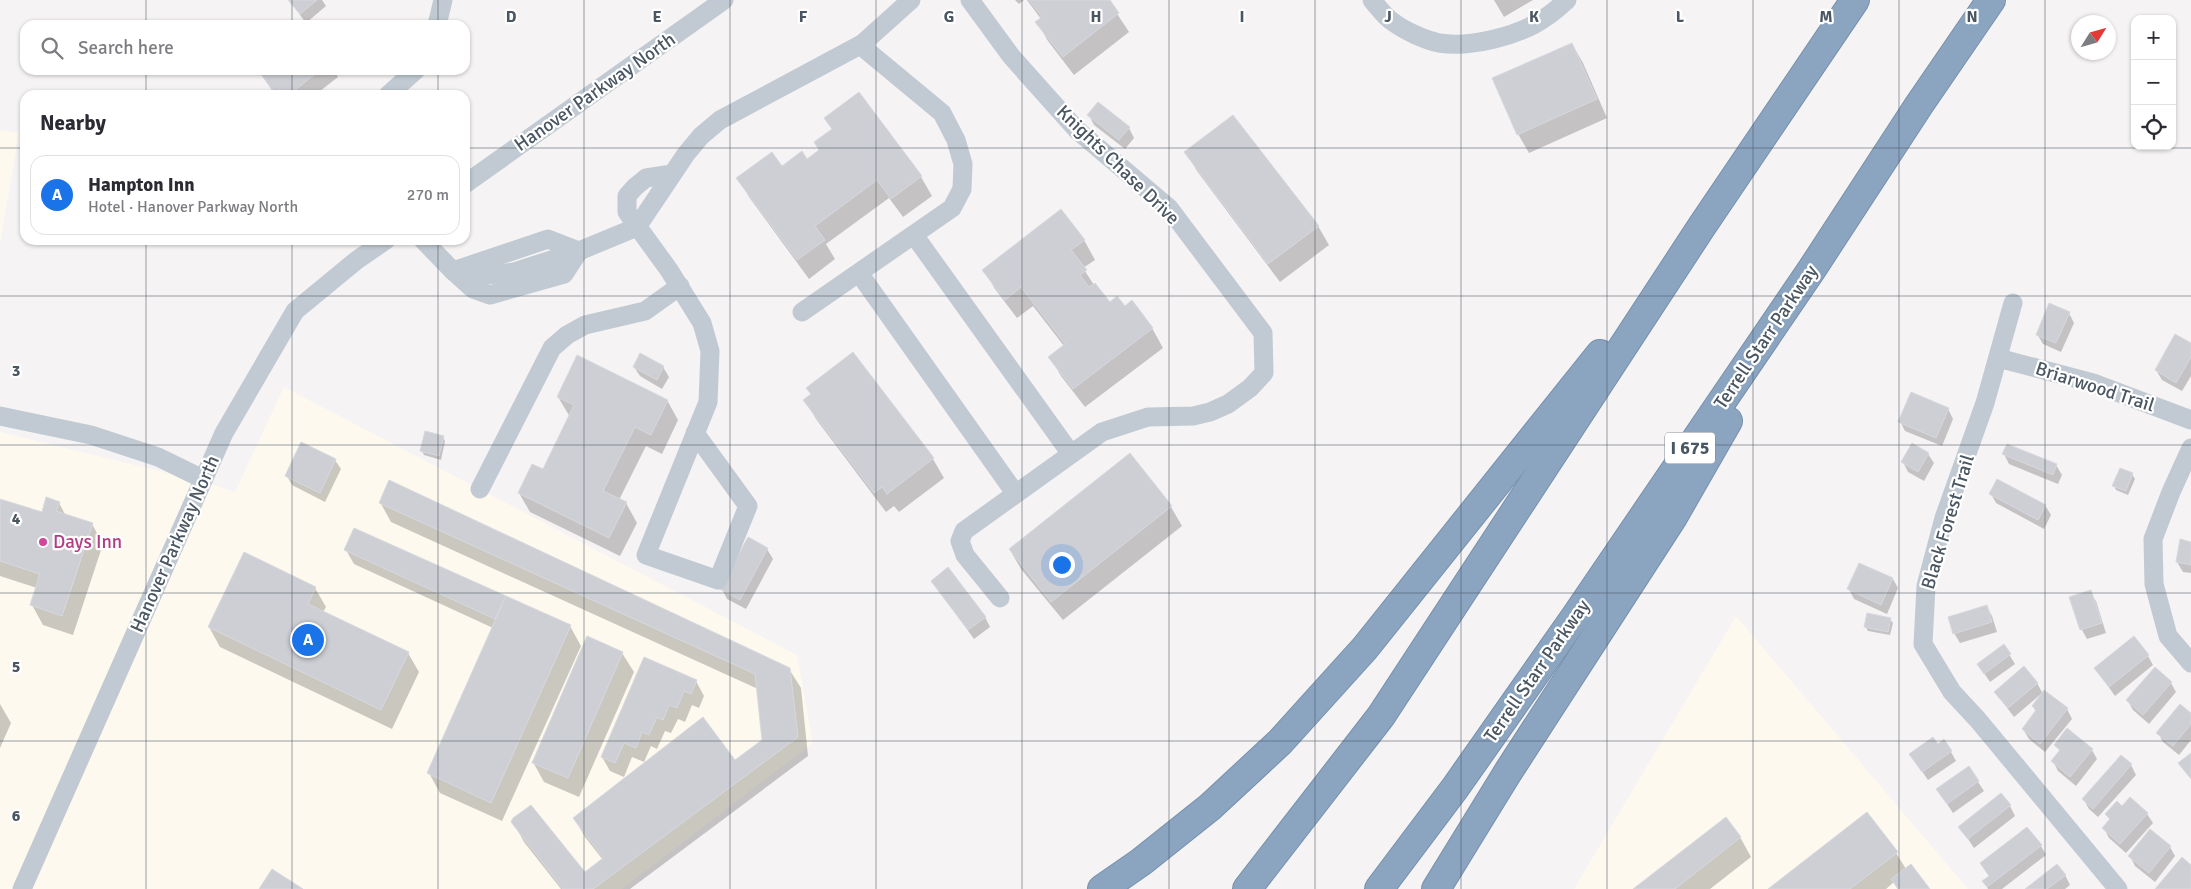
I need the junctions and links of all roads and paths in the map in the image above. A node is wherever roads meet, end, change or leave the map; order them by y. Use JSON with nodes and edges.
{"nodes":[{"id":1,"x":443,"y":0,"type":"edge"},
{"id":2,"x":724,"y":0,"type":"edge"},
{"id":3,"x":911,"y":0,"type":"edge"},
{"id":4,"x":970,"y":0,"type":"edge"},
{"id":5,"x":1372,"y":0,"type":"edge"},
{"id":6,"x":1567,"y":0,"type":"edge"},
{"id":7,"x":1855,"y":0,"type":"edge"},
{"id":8,"x":1990,"y":0,"type":"edge"},
{"id":9,"x":438,"y":20,"type":"edge"},
{"id":10,"x":862,"y":44,"type":"junction"},
{"id":11,"x":410,"y":75,"type":"edge"},
{"id":12,"x":394,"y":90,"type":"edge"},
{"id":13,"x":672,"y":174,"type":"junction"},
{"id":14,"x":470,"y":180,"type":"edge"},
{"id":15,"x":1702,"y":226,"type":"junction"},
{"id":16,"x":637,"y":227,"type":"junction"},
{"id":17,"x":914,"y":235,"type":"junction"},
{"id":18,"x":379,"y":245,"type":"edge"},
{"id":19,"x":428,"y":245,"type":"edge"},
{"id":20,"x":579,"y":252,"type":"junction"},
{"id":21,"x":1812,"y":269,"type":"junction"},
{"id":22,"x":452,"y":271,"type":"junction"},
{"id":23,"x":859,"y":272,"type":"junction"},
{"id":24,"x":680,"y":286,"type":"junction"},
{"id":25,"x":2013,"y":303,"type":"dead end"},
{"id":26,"x":802,"y":312,"type":"dead end"},
{"id":27,"x":1998,"y":358,"type":"junction"},
{"id":28,"x":0,"y":416,"type":"edge"},
{"id":29,"x":2191,"y":420,"type":"edge"},
{"id":30,"x":695,"y":433,"type":"junction"},
{"id":31,"x":2191,"y":448,"type":"edge"},
{"id":32,"x":1071,"y":454,"type":"junction"},
{"id":33,"x":203,"y":479,"type":"junction"},
{"id":34,"x":480,"y":489,"type":"dead end"},
{"id":35,"x":1015,"y":493,"type":"junction"},
{"id":36,"x":1000,"y":598,"type":"dead end"},
{"id":37,"x":2191,"y":664,"type":"edge"},
{"id":38,"x":22,"y":889,"type":"edge"},
{"id":39,"x":1102,"y":889,"type":"edge"},
{"id":40,"x":1247,"y":889,"type":"edge"},
{"id":41,"x":1379,"y":889,"type":"edge"},
{"id":42,"x":1436,"y":889,"type":"edge"},
{"id":43,"x":2118,"y":889,"type":"edge"}],
"edges":[{"from":1,"to":9,"type":"street"},
{"from":2,"to":14,"type":"street","name":"Hanover Parkway North"},
{"from":3,"to":10,"type":"street"},
{"from":4,"to":32,"type":"street","name":"Knights Chase Drive"},
{"from":5,"to":6,"type":"street"},
{"from":7,"to":15,"type":"highway"},
{"from":8,"to":21,"type":"highway","name":"Terrell Starr Parkway","number":"I 675"},
{"from":10,"to":13,"type":"street"},
{"from":10,"to":17,"type":"street"},
{"from":11,"to":12,"type":"street"},
{"from":13,"to":16,"type":"street"},
{"from":13,"to":16,"type":"street"},
{"from":15,"to":39,"type":"highway"},
{"from":15,"to":40,"type":"highway"},
{"from":16,"to":20,"type":"street"},
{"from":16,"to":24,"type":"street"},
{"from":17,"to":23,"type":"street"},
{"from":17,"to":32,"type":"street"},
{"from":18,"to":33,"type":"street","name":"Hanover Parkway North"},
{"from":19,"to":22,"type":"street"},
{"from":20,"to":22,"type":"street"},
{"from":20,"to":22,"type":"street"},
{"from":21,"to":41,"type":"highway","name":"Terrell Starr Parkway","number":"I 675"},
{"from":21,"to":42,"type":"highway"},
{"from":23,"to":26,"type":"street"},
{"from":23,"to":35,"type":"street"},
{"from":24,"to":30,"type":"street"},
{"from":24,"to":34,"type":"street"},
{"from":25,"to":27,"type":"street","name":"Black Forest Trail"},
{"from":27,"to":29,"type":"street","name":"Briarwood Trail"},
{"from":27,"to":43,"type":"street","name":"Black Forest Trail"},
{"from":28,"to":33,"type":"street"},
{"from":30,"to":30,"type":"street"},
{"from":31,"to":37,"type":"street"},
{"from":32,"to":35,"type":"street","name":"Knights Chase Drive"},
{"from":33,"to":38,"type":"street","name":"Hanover Parkway North"},
{"from":35,"to":36,"type":"street","name":"Knights Chase Drive"}]}
